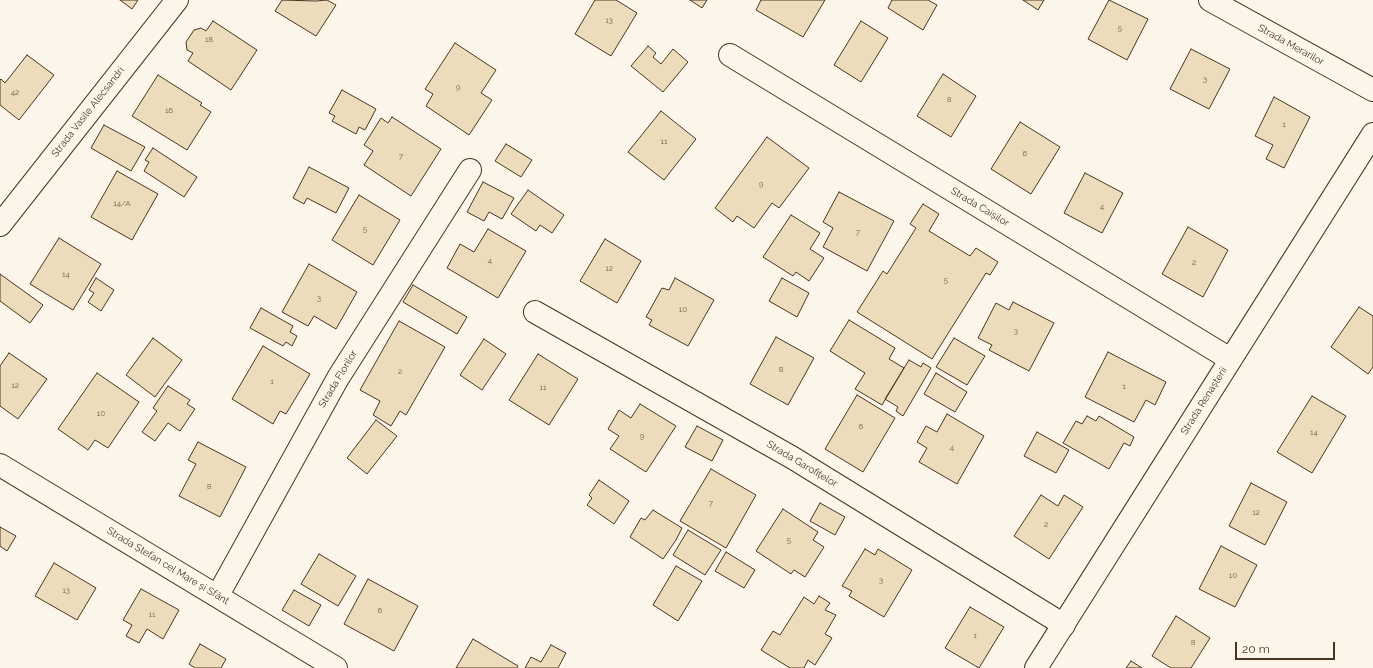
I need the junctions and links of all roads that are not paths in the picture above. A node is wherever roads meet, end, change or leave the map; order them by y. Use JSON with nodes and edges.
{"nodes":[{"id":1,"x":177,"y":0,"type":"edge"},
{"id":2,"x":1210,"y":0,"type":"edge"},
{"id":3,"x":730,"y":55,"type":"dead end"},
{"id":4,"x":1373,"y":90,"type":"edge"},
{"id":5,"x":1373,"y":134,"type":"edge"},
{"id":6,"x":470,"y":170,"type":"dead end"},
{"id":7,"x":0,"y":225,"type":"edge"},
{"id":8,"x":535,"y":312,"type":"dead end"},
{"id":9,"x":1230,"y":359,"type":"junction"},
{"id":10,"x":0,"y":465,"type":"edge"},
{"id":11,"x":218,"y":595,"type":"junction"},
{"id":12,"x":1064,"y":625,"type":"junction"},
{"id":13,"x":336,"y":668,"type":"edge"},
{"id":14,"x":1036,"y":668,"type":"edge"}],
"edges":[{"from":1,"to":7,"type":"street","name":"Strada Vasile Alecsandri"},
{"from":2,"to":4,"type":"street","name":"Strada Merarilor"},
{"from":3,"to":9,"type":"street","name":"Strada Caișilor"},
{"from":5,"to":9,"type":"street","name":"Strada Renașterii"},
{"from":6,"to":11,"type":"street","name":"Strada Florilor"},
{"from":8,"to":12,"type":"street","name":"Strada Garofițelor"},
{"from":9,"to":12,"type":"street","name":"Strada Renașterii"},
{"from":10,"to":11,"type":"street","name":"Strada Ștefan cel Mare și Sfânt"},
{"from":11,"to":13,"type":"street","name":"Strada Ștefan cel Mare și Sfânt"},
{"from":12,"to":14,"type":"street","name":"Strada Renașterii"}]}
